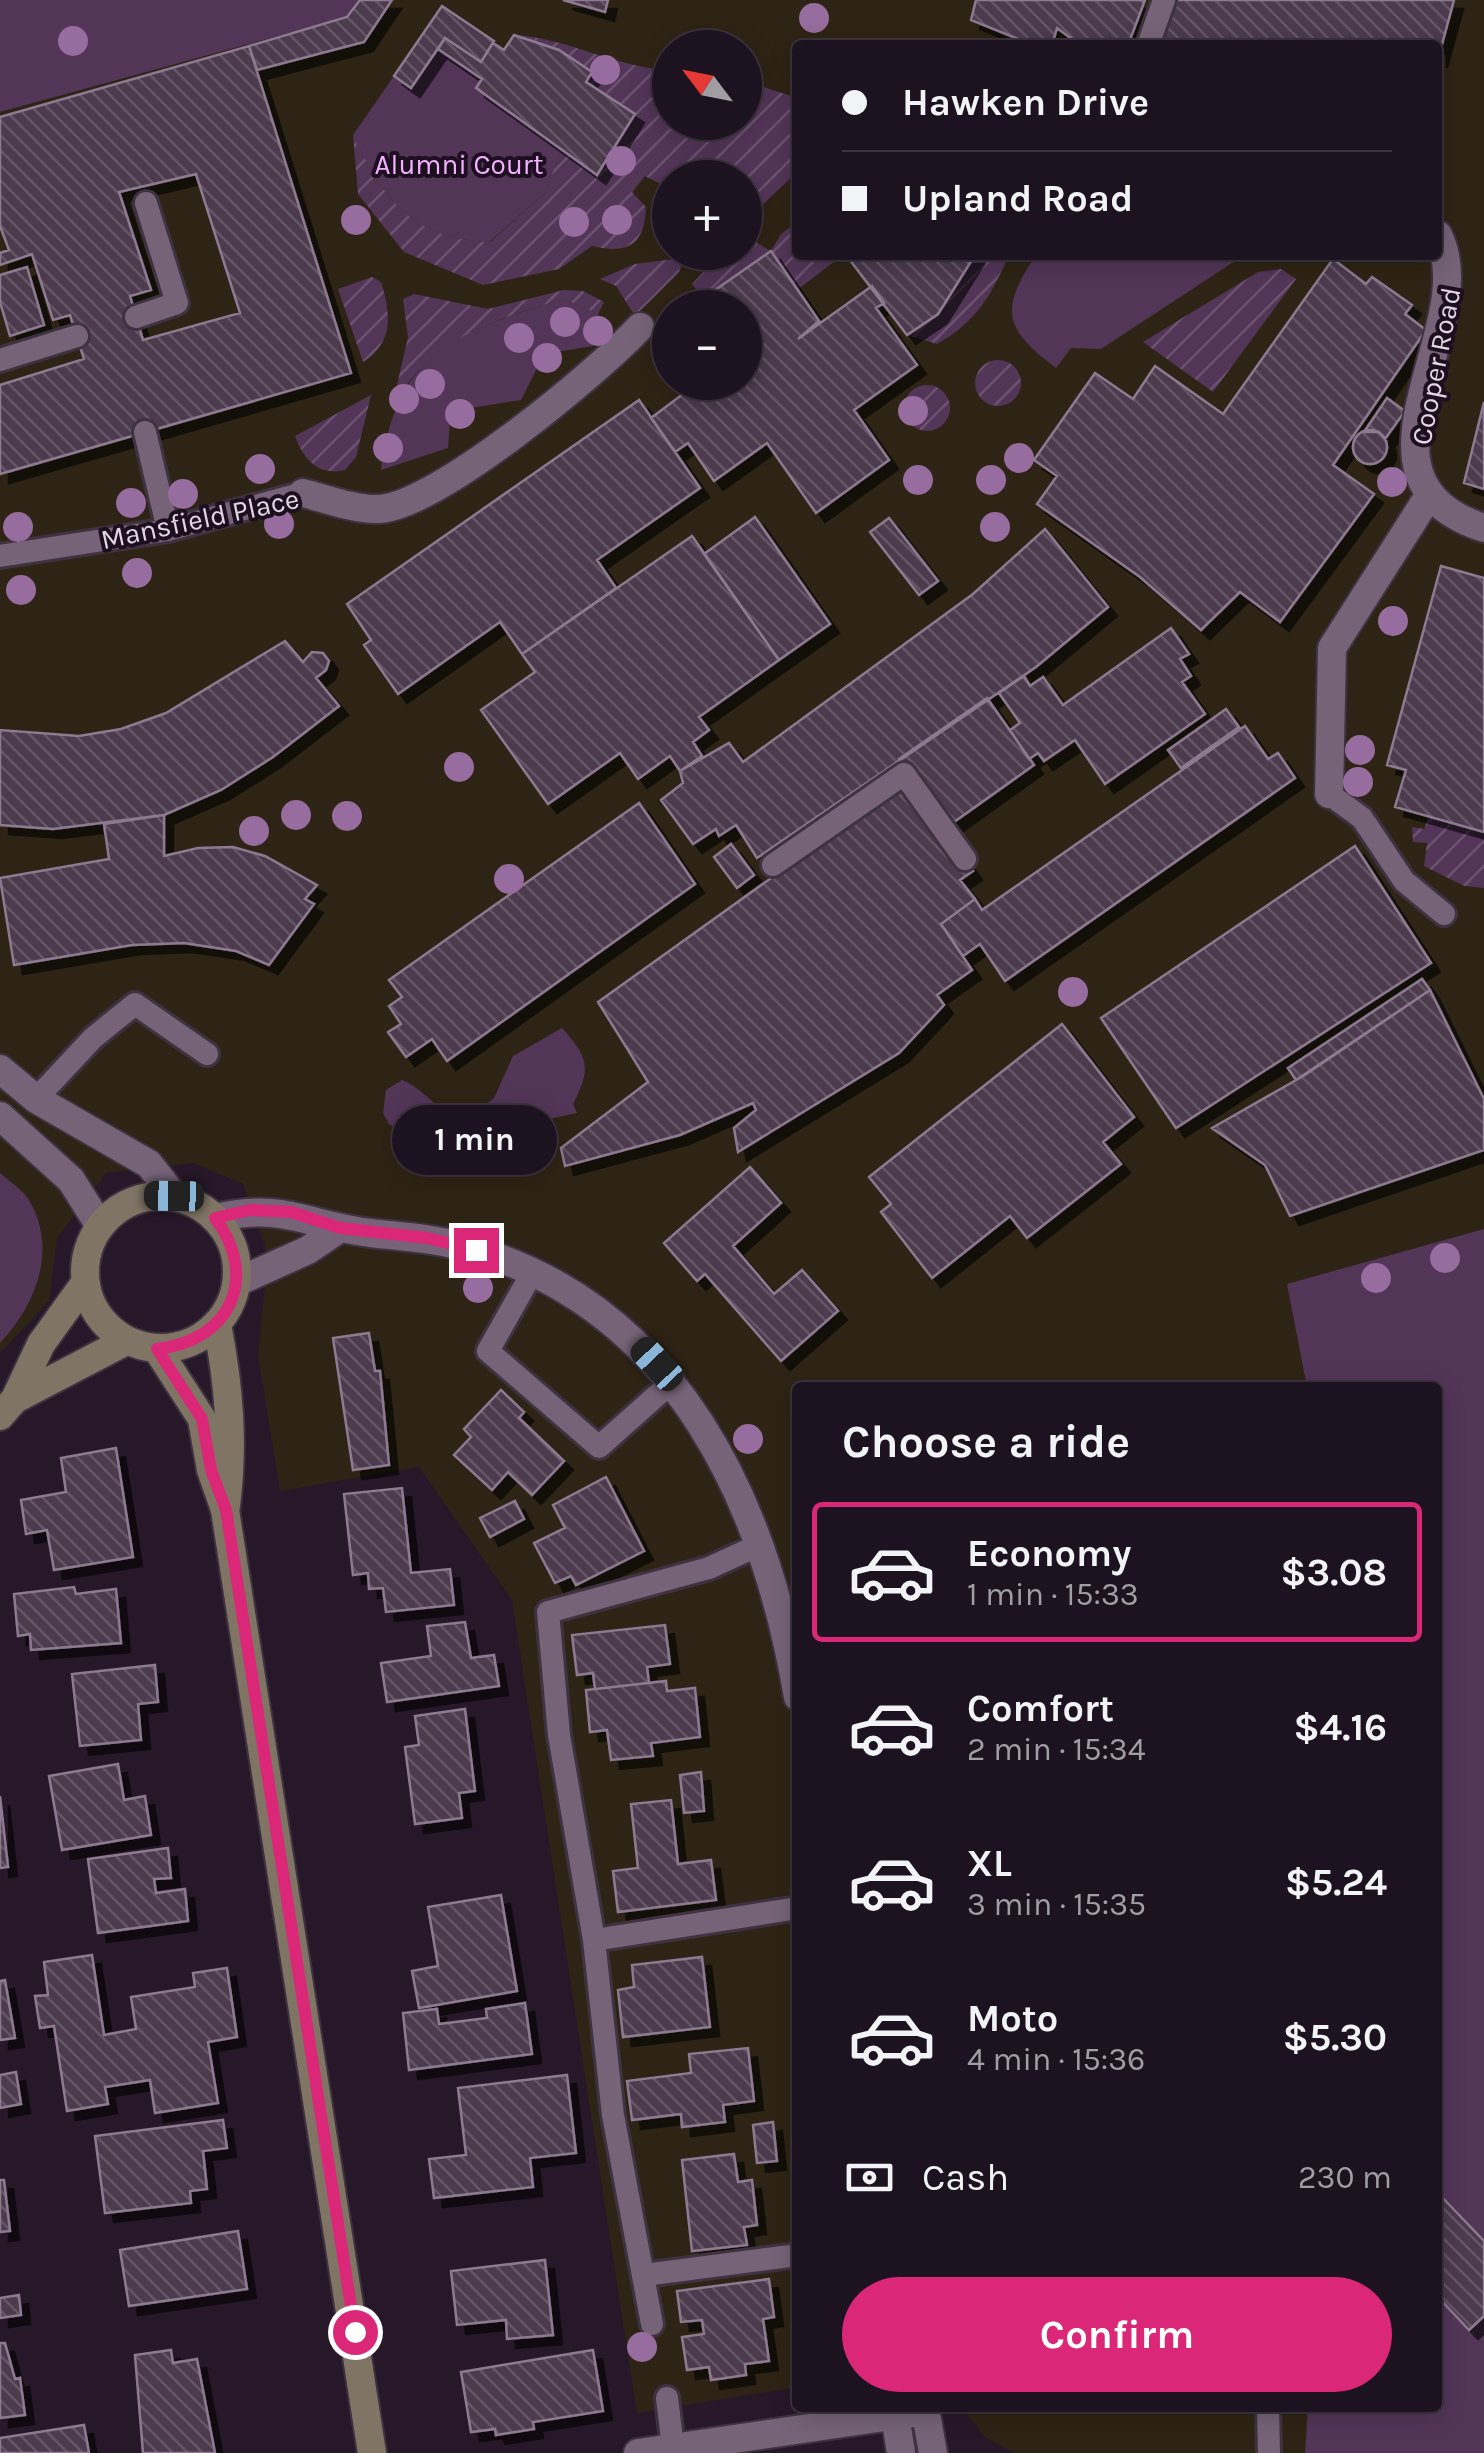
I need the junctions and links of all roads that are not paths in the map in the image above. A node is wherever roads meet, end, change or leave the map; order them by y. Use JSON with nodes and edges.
{"nodes":[{"id":1,"x":1164,"y":0,"type":"edge"},
{"id":2,"x":1150,"y":40,"type":"edge"},
{"id":3,"x":146,"y":203,"type":"dead end"},
{"id":4,"x":1442,"y":241,"type":"edge"},
{"id":5,"x":136,"y":317,"type":"dead end"},
{"id":6,"x":640,"y":328,"type":"dead end"},
{"id":7,"x":77,"y":336,"type":"dead end"},
{"id":8,"x":0,"y":360,"type":"edge"},
{"id":9,"x":145,"y":432,"type":"dead end"},
{"id":10,"x":302,"y":492,"type":"joint"},
{"id":11,"x":1430,"y":494,"type":"junction"},
{"id":12,"x":1484,"y":528,"type":"edge"},
{"id":13,"x":168,"y":530,"type":"junction"},
{"id":14,"x":0,"y":556,"type":"edge"},
{"id":15,"x":1329,"y":794,"type":"joint"},
{"id":16,"x":965,"y":859,"type":"dead end"},
{"id":17,"x":774,"y":865,"type":"dead end"},
{"id":18,"x":1444,"y":914,"type":"dead end"},
{"id":19,"x":207,"y":1054,"type":"dead end"},
{"id":20,"x":0,"y":1070,"type":"edge"},
{"id":21,"x":36,"y":1099,"type":"junction"},
{"id":22,"x":0,"y":1116,"type":"edge"},
{"id":23,"x":174,"y":1196,"type":"junction"},
{"id":24,"x":215,"y":1218,"type":"junction"},
{"id":25,"x":100,"y":1226,"type":"junction"},
{"id":26,"x":340,"y":1228,"type":"junction"},
{"id":27,"x":532,"y":1274,"type":"junction"},
{"id":28,"x":237,"y":1282,"type":"junction"},
{"id":29,"x":85,"y":1283,"type":"junction"},
{"id":30,"x":218,"y":1324,"type":"junction"},
{"id":31,"x":126,"y":1341,"type":"junction"},
{"id":32,"x":157,"y":1349,"type":"junction"},
{"id":33,"x":673,"y":1382,"type":"junction"},
{"id":34,"x":7,"y":1408,"type":"edge"},
{"id":35,"x":226,"y":1510,"type":"junction"},
{"id":36,"x":759,"y":1545,"type":"junction"},
{"id":37,"x":792,"y":1665,"type":"edge"},
{"id":38,"x":792,"y":1909,"type":"edge"},
{"id":39,"x":594,"y":1940,"type":"junction"},
{"id":40,"x":792,"y":2256,"type":"edge"},
{"id":41,"x":644,"y":2274,"type":"junction"},
{"id":42,"x":652,"y":2324,"type":"dead end"},
{"id":43,"x":667,"y":2398,"type":"dead end"},
{"id":44,"x":895,"y":2412,"type":"edge"},
{"id":45,"x":926,"y":2412,"type":"edge"},
{"id":46,"x":1268,"y":2412,"type":"edge"},
{"id":47,"x":673,"y":2447,"type":"junction"},
{"id":48,"x":372,"y":2453,"type":"edge"},
{"id":49,"x":638,"y":2453,"type":"edge"},
{"id":50,"x":901,"y":2453,"type":"edge"},
{"id":51,"x":933,"y":2453,"type":"edge"},
{"id":52,"x":1268,"y":2453,"type":"edge"}],
"edges":[{"from":1,"to":2,"type":"lane"},
{"from":3,"to":5,"type":"lane"},
{"from":4,"to":11,"type":"street","name":"Cooper Road"},
{"from":6,"to":10,"type":"street","name":"Mansfield Place"},
{"from":7,"to":8,"type":"lane"},
{"from":9,"to":13,"type":"lane"},
{"from":10,"to":13,"type":"lane","name":"Mansfield Place"},
{"from":11,"to":12,"type":"street"},
{"from":11,"to":15,"type":"street"},
{"from":13,"to":14,"type":"lane","name":"Mansfield Place"},
{"from":15,"to":18,"type":"lane"},
{"from":16,"to":17,"type":"lane"},
{"from":19,"to":21,"type":"lane"},
{"from":20,"to":21,"type":"street"},
{"from":21,"to":23,"type":"street"},
{"from":22,"to":25,"type":"street"},
{"from":23,"to":24,"type":"main road"},
{"from":23,"to":25,"type":"main road"},
{"from":24,"to":26,"type":"street"},
{"from":24,"to":28,"type":"main road"},
{"from":25,"to":29,"type":"main road"},
{"from":26,"to":27,"type":"street"},
{"from":26,"to":28,"type":"street"},
{"from":27,"to":33,"type":"street"},
{"from":27,"to":33,"type":"lane"},
{"from":28,"to":30,"type":"main road"},
{"from":29,"to":31,"type":"main road"},
{"from":29,"to":34,"type":"main road"},
{"from":30,"to":32,"type":"main road"},
{"from":30,"to":35,"type":"main road"},
{"from":31,"to":32,"type":"main road"},
{"from":31,"to":34,"type":"main road"},
{"from":32,"to":35,"type":"main road"},
{"from":33,"to":36,"type":"street"},
{"from":35,"to":48,"type":"main road"},
{"from":36,"to":37,"type":"street"},
{"from":36,"to":39,"type":"lane"},
{"from":38,"to":39,"type":"lane"},
{"from":39,"to":41,"type":"lane"},
{"from":40,"to":41,"type":"lane"},
{"from":41,"to":42,"type":"lane"},
{"from":43,"to":47,"type":"lane"},
{"from":44,"to":47,"type":"street"},
{"from":44,"to":50,"type":"street"},
{"from":45,"to":51,"type":"street"},
{"from":46,"to":52,"type":"lane"},
{"from":47,"to":49,"type":"street"}]}
